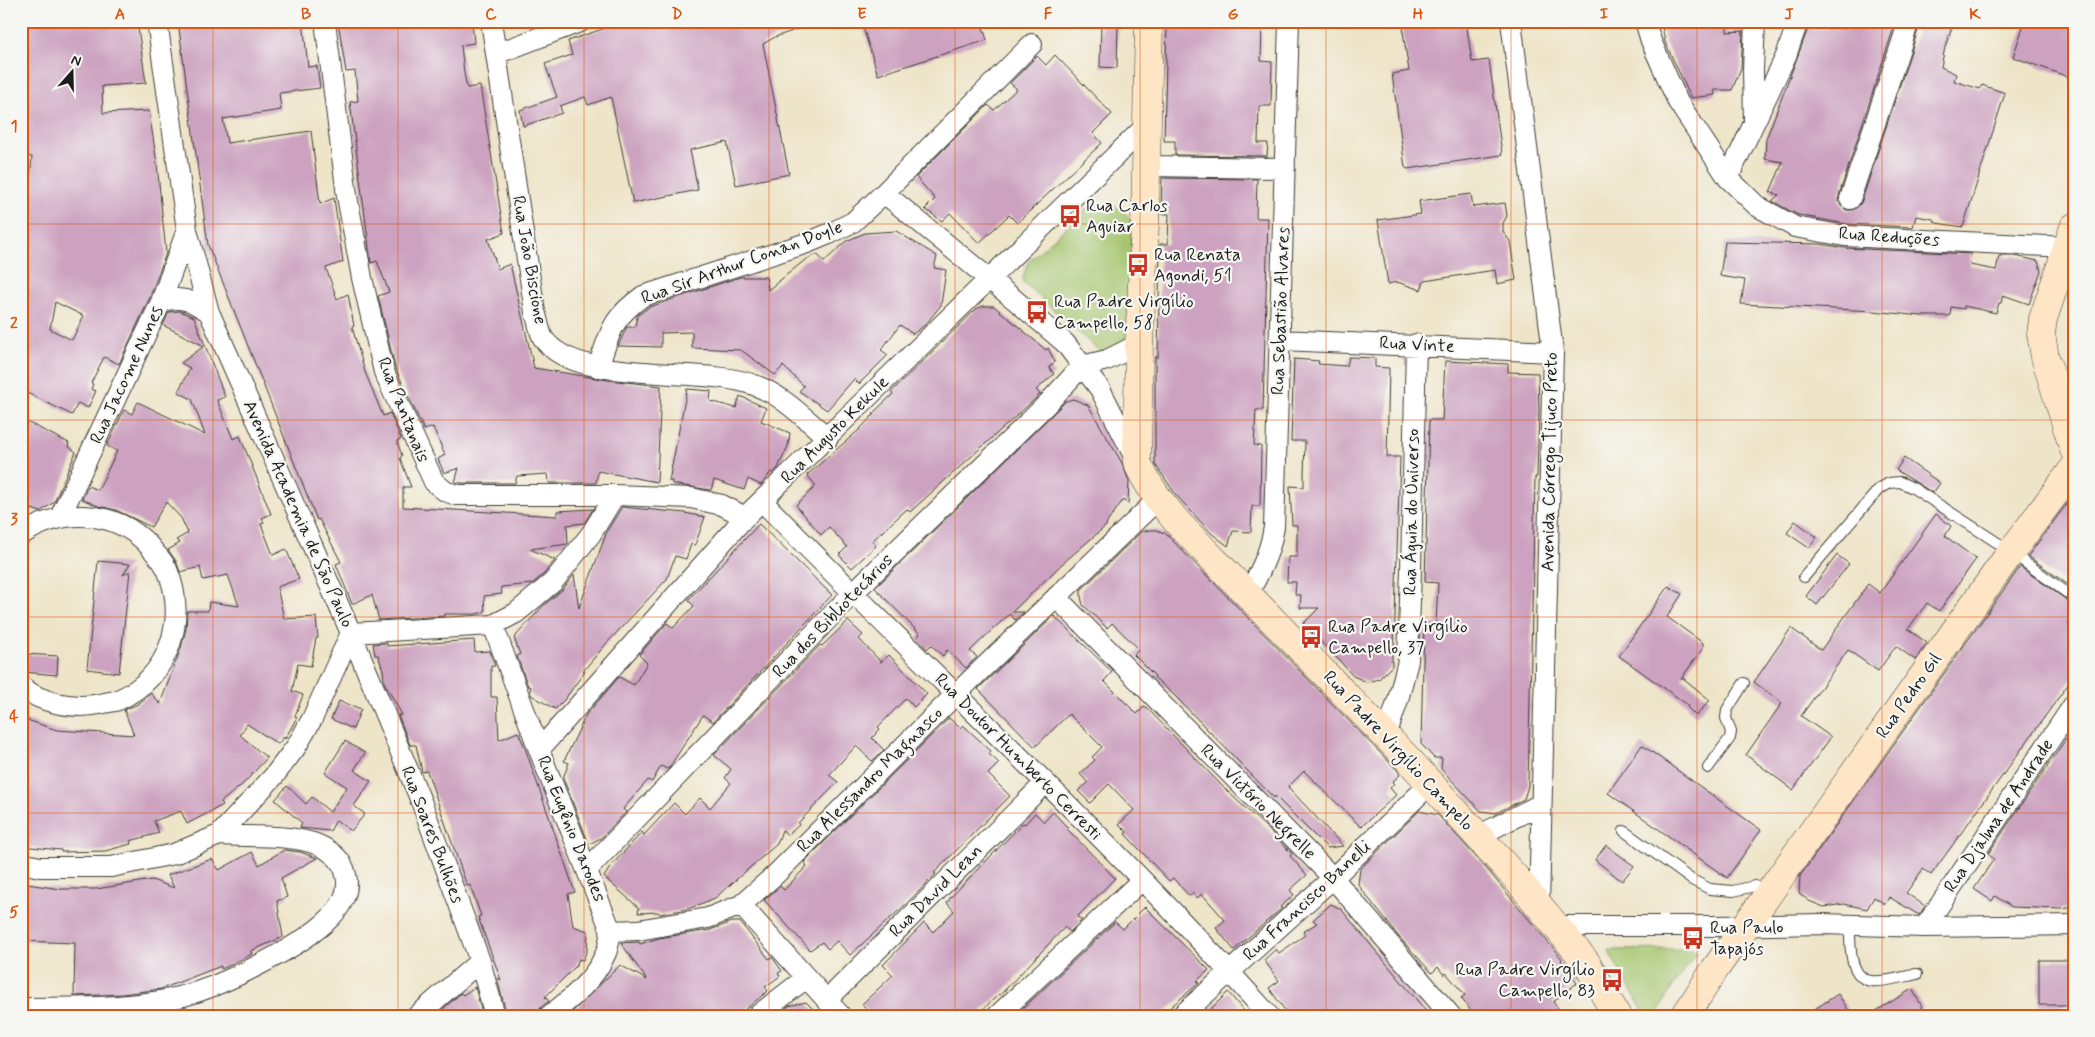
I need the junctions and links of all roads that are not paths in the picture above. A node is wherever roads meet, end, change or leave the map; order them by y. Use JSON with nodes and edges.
{"nodes":[{"id":1,"x":157,"y":21,"type":"edge"},
{"id":2,"x":325,"y":21,"type":"edge"},
{"id":3,"x":491,"y":21,"type":"edge"},
{"id":4,"x":582,"y":21,"type":"edge"},
{"id":5,"x":1149,"y":21,"type":"edge"},
{"id":6,"x":1289,"y":21,"type":"edge"},
{"id":7,"x":1511,"y":21,"type":"edge"},
{"id":8,"x":1646,"y":21,"type":"edge"},
{"id":9,"x":1755,"y":21,"type":"edge"},
{"id":10,"x":1798,"y":21,"type":"edge"},
{"id":11,"x":1909,"y":21,"type":"edge"},
{"id":12,"x":1032,"y":44,"type":"dead end"},
{"id":13,"x":496,"y":54,"type":"junction"},
{"id":14,"x":1147,"y":125,"type":"junction"},
{"id":15,"x":1754,"y":126,"type":"junction"},
{"id":16,"x":1146,"y":166,"type":"junction"},
{"id":17,"x":1286,"y":168,"type":"junction"},
{"id":18,"x":1728,"y":178,"type":"junction"},
{"id":19,"x":884,"y":193,"type":"junction"},
{"id":20,"x":1850,"y":199,"type":"dead end"},
{"id":21,"x":187,"y":230,"type":"junction"},
{"id":22,"x":2070,"y":237,"type":"edge"},
{"id":23,"x":989,"y":279,"type":"junction"},
{"id":24,"x":161,"y":302,"type":"junction"},
{"id":25,"x":209,"y":312,"type":"junction"},
{"id":26,"x":1281,"y":340,"type":"junction"},
{"id":27,"x":1139,"y":344,"type":"junction"},
{"id":28,"x":1416,"y":344,"type":"junction"},
{"id":29,"x":1553,"y":352,"type":"junction"},
{"id":30,"x":1082,"y":366,"type":"junction"},
{"id":31,"x":598,"y":367,"type":"junction"},
{"id":32,"x":2064,"y":386,"type":"edge"},
{"id":33,"x":828,"y":438,"type":"junction"},
{"id":34,"x":2074,"y":450,"type":"edge"},
{"id":35,"x":1137,"y":462,"type":"junction"},
{"id":36,"x":2074,"y":468,"type":"edge"},
{"id":37,"x":614,"y":495,"type":"junction"},
{"id":38,"x":1158,"y":499,"type":"junction"},
{"id":39,"x":763,"y":502,"type":"junction"},
{"id":40,"x":60,"y":517,"type":"junction"},
{"id":41,"x":746,"y":517,"type":"junction"},
{"id":42,"x":21,"y":535,"type":"edge"},
{"id":43,"x":2011,"y":552,"type":"junction"},
{"id":44,"x":1804,"y":577,"type":"dead end"},
{"id":45,"x":852,"y":594,"type":"junction"},
{"id":46,"x":1248,"y":594,"type":"junction"},
{"id":47,"x":1056,"y":597,"type":"junction"},
{"id":48,"x":2074,"y":598,"type":"edge"},
{"id":49,"x":493,"y":625,"type":"junction"},
{"id":50,"x":351,"y":633,"type":"junction"},
{"id":51,"x":1744,"y":682,"type":"dead end"},
{"id":52,"x":21,"y":686,"type":"edge"},
{"id":53,"x":955,"y":695,"type":"junction"},
{"id":54,"x":2074,"y":704,"type":"edge"},
{"id":55,"x":1386,"y":736,"type":"junction"},
{"id":56,"x":539,"y":750,"type":"junction"},
{"id":57,"x":1708,"y":768,"type":"dead end"},
{"id":58,"x":1045,"y":783,"type":"junction"},
{"id":59,"x":1430,"y":784,"type":"junction"},
{"id":60,"x":1541,"y":804,"type":"junction"},
{"id":61,"x":1624,"y":831,"type":"dead end"},
{"id":62,"x":219,"y":836,"type":"junction"},
{"id":63,"x":1478,"y":836,"type":"junction"},
{"id":64,"x":21,"y":863,"type":"edge"},
{"id":65,"x":587,"y":870,"type":"junction"},
{"id":66,"x":1334,"y":878,"type":"junction"},
{"id":67,"x":1142,"y":880,"type":"junction"},
{"id":68,"x":1768,"y":894,"type":"junction"},
{"id":69,"x":741,"y":905,"type":"junction"},
{"id":70,"x":1547,"y":916,"type":"junction"},
{"id":71,"x":1850,"y":924,"type":"junction"},
{"id":72,"x":1746,"y":926,"type":"junction"},
{"id":73,"x":2074,"y":926,"type":"edge"},
{"id":74,"x":1925,"y":927,"type":"junction"},
{"id":75,"x":611,"y":931,"type":"junction"},
{"id":76,"x":480,"y":960,"type":"junction"},
{"id":77,"x":1230,"y":972,"type":"junction"},
{"id":78,"x":1918,"y":974,"type":"dead end"},
{"id":79,"x":806,"y":978,"type":"junction"},
{"id":80,"x":827,"y":1000,"type":"junction"},
{"id":81,"x":21,"y":1008,"type":"edge"},
{"id":82,"x":417,"y":1016,"type":"edge"},
{"id":83,"x":495,"y":1016,"type":"edge"},
{"id":84,"x":550,"y":1016,"type":"edge"},
{"id":85,"x":757,"y":1016,"type":"edge"},
{"id":86,"x":841,"y":1016,"type":"edge"},
{"id":87,"x":997,"y":1016,"type":"edge"},
{"id":88,"x":1181,"y":1016,"type":"edge"},
{"id":89,"x":1269,"y":1016,"type":"edge"},
{"id":90,"x":1451,"y":1016,"type":"edge"},
{"id":91,"x":1617,"y":1016,"type":"edge"},
{"id":92,"x":1685,"y":1016,"type":"edge"}],
"edges":[{"from":1,"to":21,"type":"street","name":"Avenida Academia de São Paulo"},
{"from":2,"to":37,"type":"street","name":"Rua Pantanais"},
{"from":3,"to":13,"type":"street","name":"Rua João Biscione"},
{"from":4,"to":13,"type":"street"},
{"from":5,"to":14,"type":"street"},
{"from":6,"to":17,"type":"street","name":"Rua Sebastião Alvares"},
{"from":7,"to":29,"type":"street","name":"Avenida Córrego Tijuco Preto"},
{"from":8,"to":18,"type":"street"},
{"from":9,"to":15,"type":"street"},
{"from":10,"to":15,"type":"street"},
{"from":11,"to":20,"type":"street"},
{"from":12,"to":19,"type":"street","name":"Rua Sir Arthur Conan Doyle"},
{"from":13,"to":31,"type":"street","name":"Rua João Biscione"},
{"from":14,"to":16,"type":"street"},
{"from":14,"to":23,"type":"street","name":"Rua Augusto Kekule"},
{"from":15,"to":18,"type":"street"},
{"from":16,"to":17,"type":"street"},
{"from":16,"to":27,"type":"street"},
{"from":17,"to":26,"type":"street","name":"Rua Sebastião Alvares"},
{"from":18,"to":22,"type":"street","name":"Rua Reduções"},
{"from":19,"to":23,"type":"street"},
{"from":19,"to":31,"type":"street","name":"Rua Sir Arthur Conan Doyle"},
{"from":21,"to":24,"type":"street","name":"Rua Jacome Nunes"},
{"from":21,"to":25,"type":"street","name":"Avenida Academia de São Paulo"},
{"from":22,"to":32,"type":"street"},
{"from":23,"to":30,"type":"street"},
{"from":23,"to":33,"type":"street","name":"Rua Augusto Kekule"},
{"from":24,"to":25,"type":"street"},
{"from":24,"to":40,"type":"street","name":"Rua Jacome Nunes"},
{"from":25,"to":50,"type":"street","name":"Avenida Academia de São Paulo"},
{"from":26,"to":28,"type":"street","name":"Rua Vinte"},
{"from":26,"to":46,"type":"street","name":"Rua Sebastião Alvares"},
{"from":27,"to":30,"type":"street"},
{"from":27,"to":35,"type":"street"},
{"from":28,"to":29,"type":"street","name":"Rua Vinte"},
{"from":28,"to":55,"type":"street","name":"Rua Águia do Universo"},
{"from":29,"to":60,"type":"street","name":"Avenida Córrego Tijuco Preto"},
{"from":30,"to":35,"type":"street"},
{"from":30,"to":45,"type":"street","name":"Rua dos Bibliotecários"},
{"from":31,"to":33,"type":"street","name":"Rua João Biscione"},
{"from":32,"to":34,"type":"street"},
{"from":33,"to":39,"type":"street","name":"Rua Augusto Kekule"},
{"from":35,"to":38,"type":"street","name":"Rua Padre Virgílio Campelo"},
{"from":36,"to":43,"type":"street","name":"Rua Pedro Gil"},
{"from":37,"to":41,"type":"street","name":"Rua Pantanais"},
{"from":37,"to":49,"type":"street"},
{"from":38,"to":46,"type":"street","name":"Rua Padre Virgílio Campelo"},
{"from":38,"to":47,"type":"street","name":"Rua Alessandro Magnasco"},
{"from":39,"to":41,"type":"street","name":"Rua Augusto Kekule"},
{"from":39,"to":45,"type":"street","name":"Rua Doutor Humberto Cerresti"},
{"from":40,"to":42,"type":"street"},
{"from":40,"to":52,"type":"street"},
{"from":41,"to":56,"type":"street","name":"Rua Augusto Kekule"},
{"from":43,"to":44,"type":"lane"},
{"from":43,"to":48,"type":"lane"},
{"from":43,"to":68,"type":"street","name":"Rua Pedro Gil"},
{"from":45,"to":53,"type":"street","name":"Rua Doutor Humberto Cerresti"},
{"from":45,"to":65,"type":"street","name":"Rua dos Bibliotecários"},
{"from":46,"to":55,"type":"street","name":"Rua Padre Virgílio Campelo"},
{"from":47,"to":53,"type":"street","name":"Rua Alessandro Magnasco"},
{"from":47,"to":66,"type":"street","name":"Rua Victório Negrelle"},
{"from":49,"to":50,"type":"street"},
{"from":49,"to":56,"type":"street","name":"Rua Eugênio Darodes"},
{"from":50,"to":62,"type":"street","name":"Avenida Academia de São Paulo"},
{"from":50,"to":76,"type":"street","name":"Rua Soares Bulhões"},
{"from":51,"to":57,"type":"lane"},
{"from":53,"to":58,"type":"street","name":"Rua Doutor Humberto Cerresti"},
{"from":53,"to":69,"type":"street","name":"Rua Alessandro Magnasco"},
{"from":54,"to":74,"type":"street","name":"Rua Djalma de Andrade"},
{"from":55,"to":59,"type":"street","name":"Rua Padre Virgílio Campelo"},
{"from":56,"to":65,"type":"street","name":"Rua Eugênio Darodes"},
{"from":58,"to":67,"type":"street","name":"Rua Doutor Humberto Cerresti"},
{"from":58,"to":80,"type":"street","name":"Rua David Lean"},
{"from":59,"to":63,"type":"street","name":"Rua Padre Virgílio Campelo"},
{"from":59,"to":66,"type":"street","name":"Rua Francisco Banelli"},
{"from":60,"to":63,"type":"street"},
{"from":60,"to":70,"type":"street","name":"Avenida Córrego Tijuco Preto"},
{"from":61,"to":68,"type":"lane"},
{"from":62,"to":64,"type":"street","name":"Avenida Academia de São Paulo"},
{"from":62,"to":81,"type":"street"},
{"from":63,"to":70,"type":"street","name":"Rua Padre Virgílio Campelo"},
{"from":65,"to":75,"type":"street","name":"Rua Eugênio Darodes"},
{"from":66,"to":77,"type":"street","name":"Rua Francisco Banelli"},
{"from":66,"to":90,"type":"street","name":"Rua Victório Negrelle"},
{"from":67,"to":77,"type":"street","name":"Rua Doutor Humberto Cerresti"},
{"from":67,"to":87,"type":"street"},
{"from":68,"to":72,"type":"street","name":"Rua Pedro Gil"},
{"from":69,"to":75,"type":"street","name":"Rua Alessandro Magnasco"},
{"from":69,"to":79,"type":"street"},
{"from":70,"to":72,"type":"street"},
{"from":70,"to":91,"type":"street","name":"Rua Padre Virgílio Campelo"},
{"from":71,"to":72,"type":"street"},
{"from":71,"to":74,"type":"street"},
{"from":71,"to":78,"type":"lane"},
{"from":72,"to":92,"type":"street","name":"Rua Pedro Gil"},
{"from":73,"to":74,"type":"street"},
{"from":75,"to":84,"type":"street"},
{"from":76,"to":82,"type":"street"},
{"from":76,"to":83,"type":"street","name":"Rua Soares Bulhões"},
{"from":77,"to":88,"type":"street","name":"Rua Francisco Banelli"},
{"from":77,"to":89,"type":"street","name":"Rua Doutor Humberto Cerresti"},
{"from":79,"to":80,"type":"street"},
{"from":79,"to":85,"type":"street"},
{"from":80,"to":86,"type":"street"}]}
